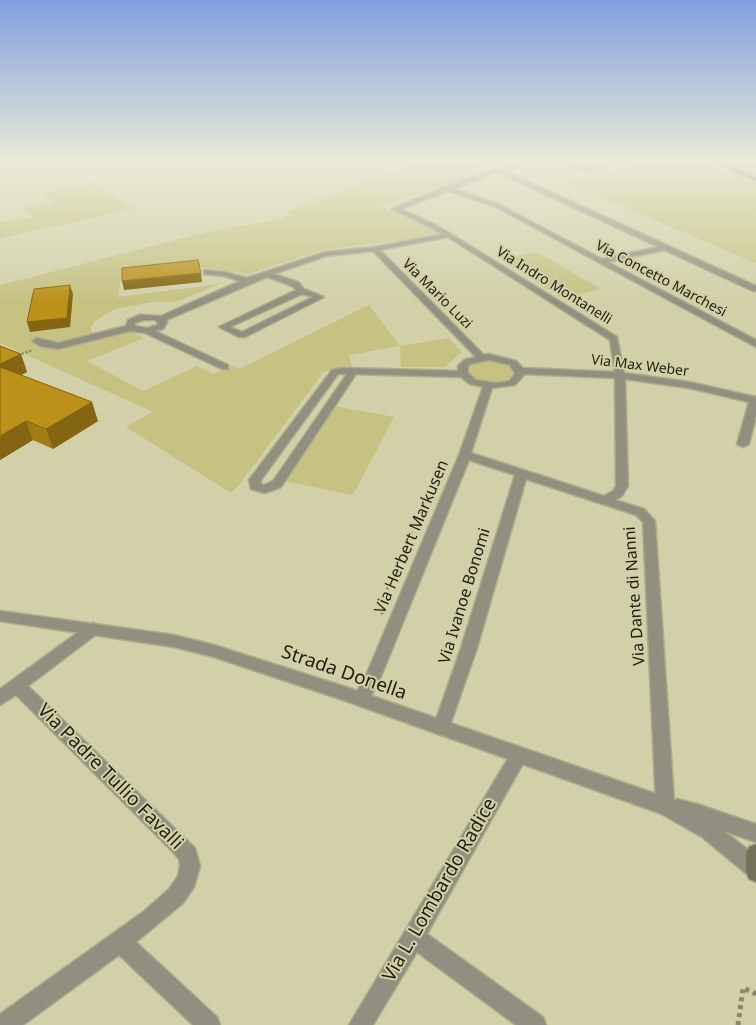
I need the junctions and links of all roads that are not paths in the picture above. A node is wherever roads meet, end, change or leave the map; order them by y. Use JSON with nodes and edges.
{"nodes":[{"id":1,"x":395,"y":208,"type":"edge"},
{"id":2,"x":501,"y":208,"type":"edge"},
{"id":3,"x":580,"y":208,"type":"edge"},
{"id":4,"x":449,"y":235,"type":"junction"},
{"id":5,"x":666,"y":247,"type":"junction"},
{"id":6,"x":375,"y":249,"type":"junction"},
{"id":7,"x":600,"y":261,"type":"junction"},
{"id":8,"x":266,"y":274,"type":"junction"},
{"id":9,"x":207,"y":276,"type":"dead end"},
{"id":10,"x":247,"y":281,"type":"junction"},
{"id":11,"x":756,"y":289,"type":"edge"},
{"id":12,"x":301,"y":291,"type":"junction"},
{"id":13,"x":161,"y":319,"type":"junction"},
{"id":14,"x":130,"y":328,"type":"junction"},
{"id":15,"x":147,"y":331,"type":"junction"},
{"id":16,"x":66,"y":337,"type":"dead end"},
{"id":17,"x":86,"y":340,"type":"junction"},
{"id":18,"x":40,"y":342,"type":"road end"},
{"id":19,"x":756,"y":344,"type":"edge"},
{"id":20,"x":481,"y":357,"type":"junction"},
{"id":21,"x":225,"y":367,"type":"dead end"},
{"id":22,"x":520,"y":371,"type":"junction"},
{"id":23,"x":353,"y":372,"type":"junction"},
{"id":24,"x":463,"y":374,"type":"junction"},
{"id":25,"x":620,"y":375,"type":"junction"},
{"id":26,"x":488,"y":386,"type":"junction"},
{"id":27,"x":755,"y":400,"type":"edge"},
{"id":28,"x":743,"y":444,"type":"dead end"},
{"id":29,"x":465,"y":456,"type":"junction"},
{"id":30,"x":521,"y":474,"type":"junction"},
{"id":31,"x":622,"y":487,"type":"junction"},
{"id":32,"x":606,"y":500,"type":"junction"},
{"id":33,"x":640,"y":512,"type":"junction"},
{"id":34,"x":0,"y":616,"type":"edge"},
{"id":35,"x":93,"y":629,"type":"junction"},
{"id":36,"x":18,"y":686,"type":"junction"},
{"id":37,"x":0,"y":698,"type":"edge"},
{"id":38,"x":361,"y":699,"type":"junction"},
{"id":39,"x":0,"y":703,"type":"edge"},
{"id":40,"x":441,"y":728,"type":"junction"},
{"id":41,"x":518,"y":755,"type":"junction"},
{"id":42,"x":665,"y":806,"type":"junction"},
{"id":43,"x":756,"y":834,"type":"edge"},
{"id":44,"x":756,"y":865,"type":"edge"},
{"id":45,"x":414,"y":937,"type":"junction"},
{"id":46,"x":119,"y":940,"type":"junction"},
{"id":47,"x":4,"y":1025,"type":"edge"},
{"id":48,"x":209,"y":1025,"type":"edge"},
{"id":49,"x":360,"y":1025,"type":"edge"},
{"id":50,"x":535,"y":1025,"type":"edge"}],
"edges":[{"from":1,"to":4,"type":"street","name":"Via Indro Montanelli"},
{"from":2,"to":7,"type":"street","name":"Via Concetto Marchesi"},
{"from":3,"to":5,"type":"street"},
{"from":4,"to":6,"type":"street"},
{"from":4,"to":25,"type":"street","name":"Via Indro Montanelli"},
{"from":5,"to":7,"type":"street"},
{"from":5,"to":11,"type":"street"},
{"from":6,"to":8,"type":"street"},
{"from":6,"to":20,"type":"street","name":"Via Mario Luzi"},
{"from":7,"to":19,"type":"street","name":"Via Concetto Marchesi"},
{"from":8,"to":10,"type":"street"},
{"from":8,"to":12,"type":"street"},
{"from":9,"to":10,"type":"street"},
{"from":10,"to":13,"type":"street"},
{"from":12,"to":12,"type":"street"},
{"from":13,"to":14,"type":"street"},
{"from":13,"to":15,"type":"street"},
{"from":14,"to":15,"type":"street"},
{"from":14,"to":17,"type":"street"},
{"from":15,"to":21,"type":"street"},
{"from":16,"to":17,"type":"street"},
{"from":17,"to":18,"type":"street"},
{"from":20,"to":22,"type":"street"},
{"from":20,"to":24,"type":"street"},
{"from":22,"to":25,"type":"street","name":"Via Max Weber"},
{"from":22,"to":26,"type":"street"},
{"from":23,"to":23,"type":"street"},
{"from":23,"to":24,"type":"street"},
{"from":24,"to":26,"type":"street"},
{"from":25,"to":27,"type":"street","name":"Via Max Weber"},
{"from":25,"to":31,"type":"street","name":"Via Indro Montanelli"},
{"from":26,"to":29,"type":"street","name":"Via Herbert Markusen"},
{"from":27,"to":28,"type":"street"},
{"from":29,"to":30,"type":"street","name":"Via Dante di Nanni"},
{"from":29,"to":38,"type":"street","name":"Via Herbert Markusen"},
{"from":30,"to":32,"type":"street","name":"Via Dante di Nanni"},
{"from":30,"to":40,"type":"street","name":"Via Ivanoe Bonomi"},
{"from":31,"to":32,"type":"street"},
{"from":31,"to":33,"type":"street"},
{"from":32,"to":33,"type":"street","name":"Via Dante di Nanni"},
{"from":33,"to":42,"type":"street","name":"Via Dante di Nanni"},
{"from":34,"to":35,"type":"street","name":"Strada Donella"},
{"from":35,"to":36,"type":"street"},
{"from":35,"to":38,"type":"street","name":"Strada Donella"},
{"from":36,"to":37,"type":"street"},
{"from":36,"to":39,"type":"street"},
{"from":36,"to":46,"type":"street","name":"Via Padre Tullio Favalli"},
{"from":38,"to":40,"type":"street","name":"Strada Donella"},
{"from":40,"to":41,"type":"street","name":"Strada Donella"},
{"from":41,"to":42,"type":"street","name":"Strada Donella"},
{"from":41,"to":45,"type":"street","name":"Via L. Lombardo Radice"},
{"from":42,"to":43,"type":"street"},
{"from":42,"to":44,"type":"street"},
{"from":45,"to":49,"type":"street","name":"Via L. Lombardo Radice"},
{"from":45,"to":50,"type":"street"},
{"from":46,"to":47,"type":"street","name":"Via Padre Tullio Favalli"},
{"from":46,"to":48,"type":"street"}]}
